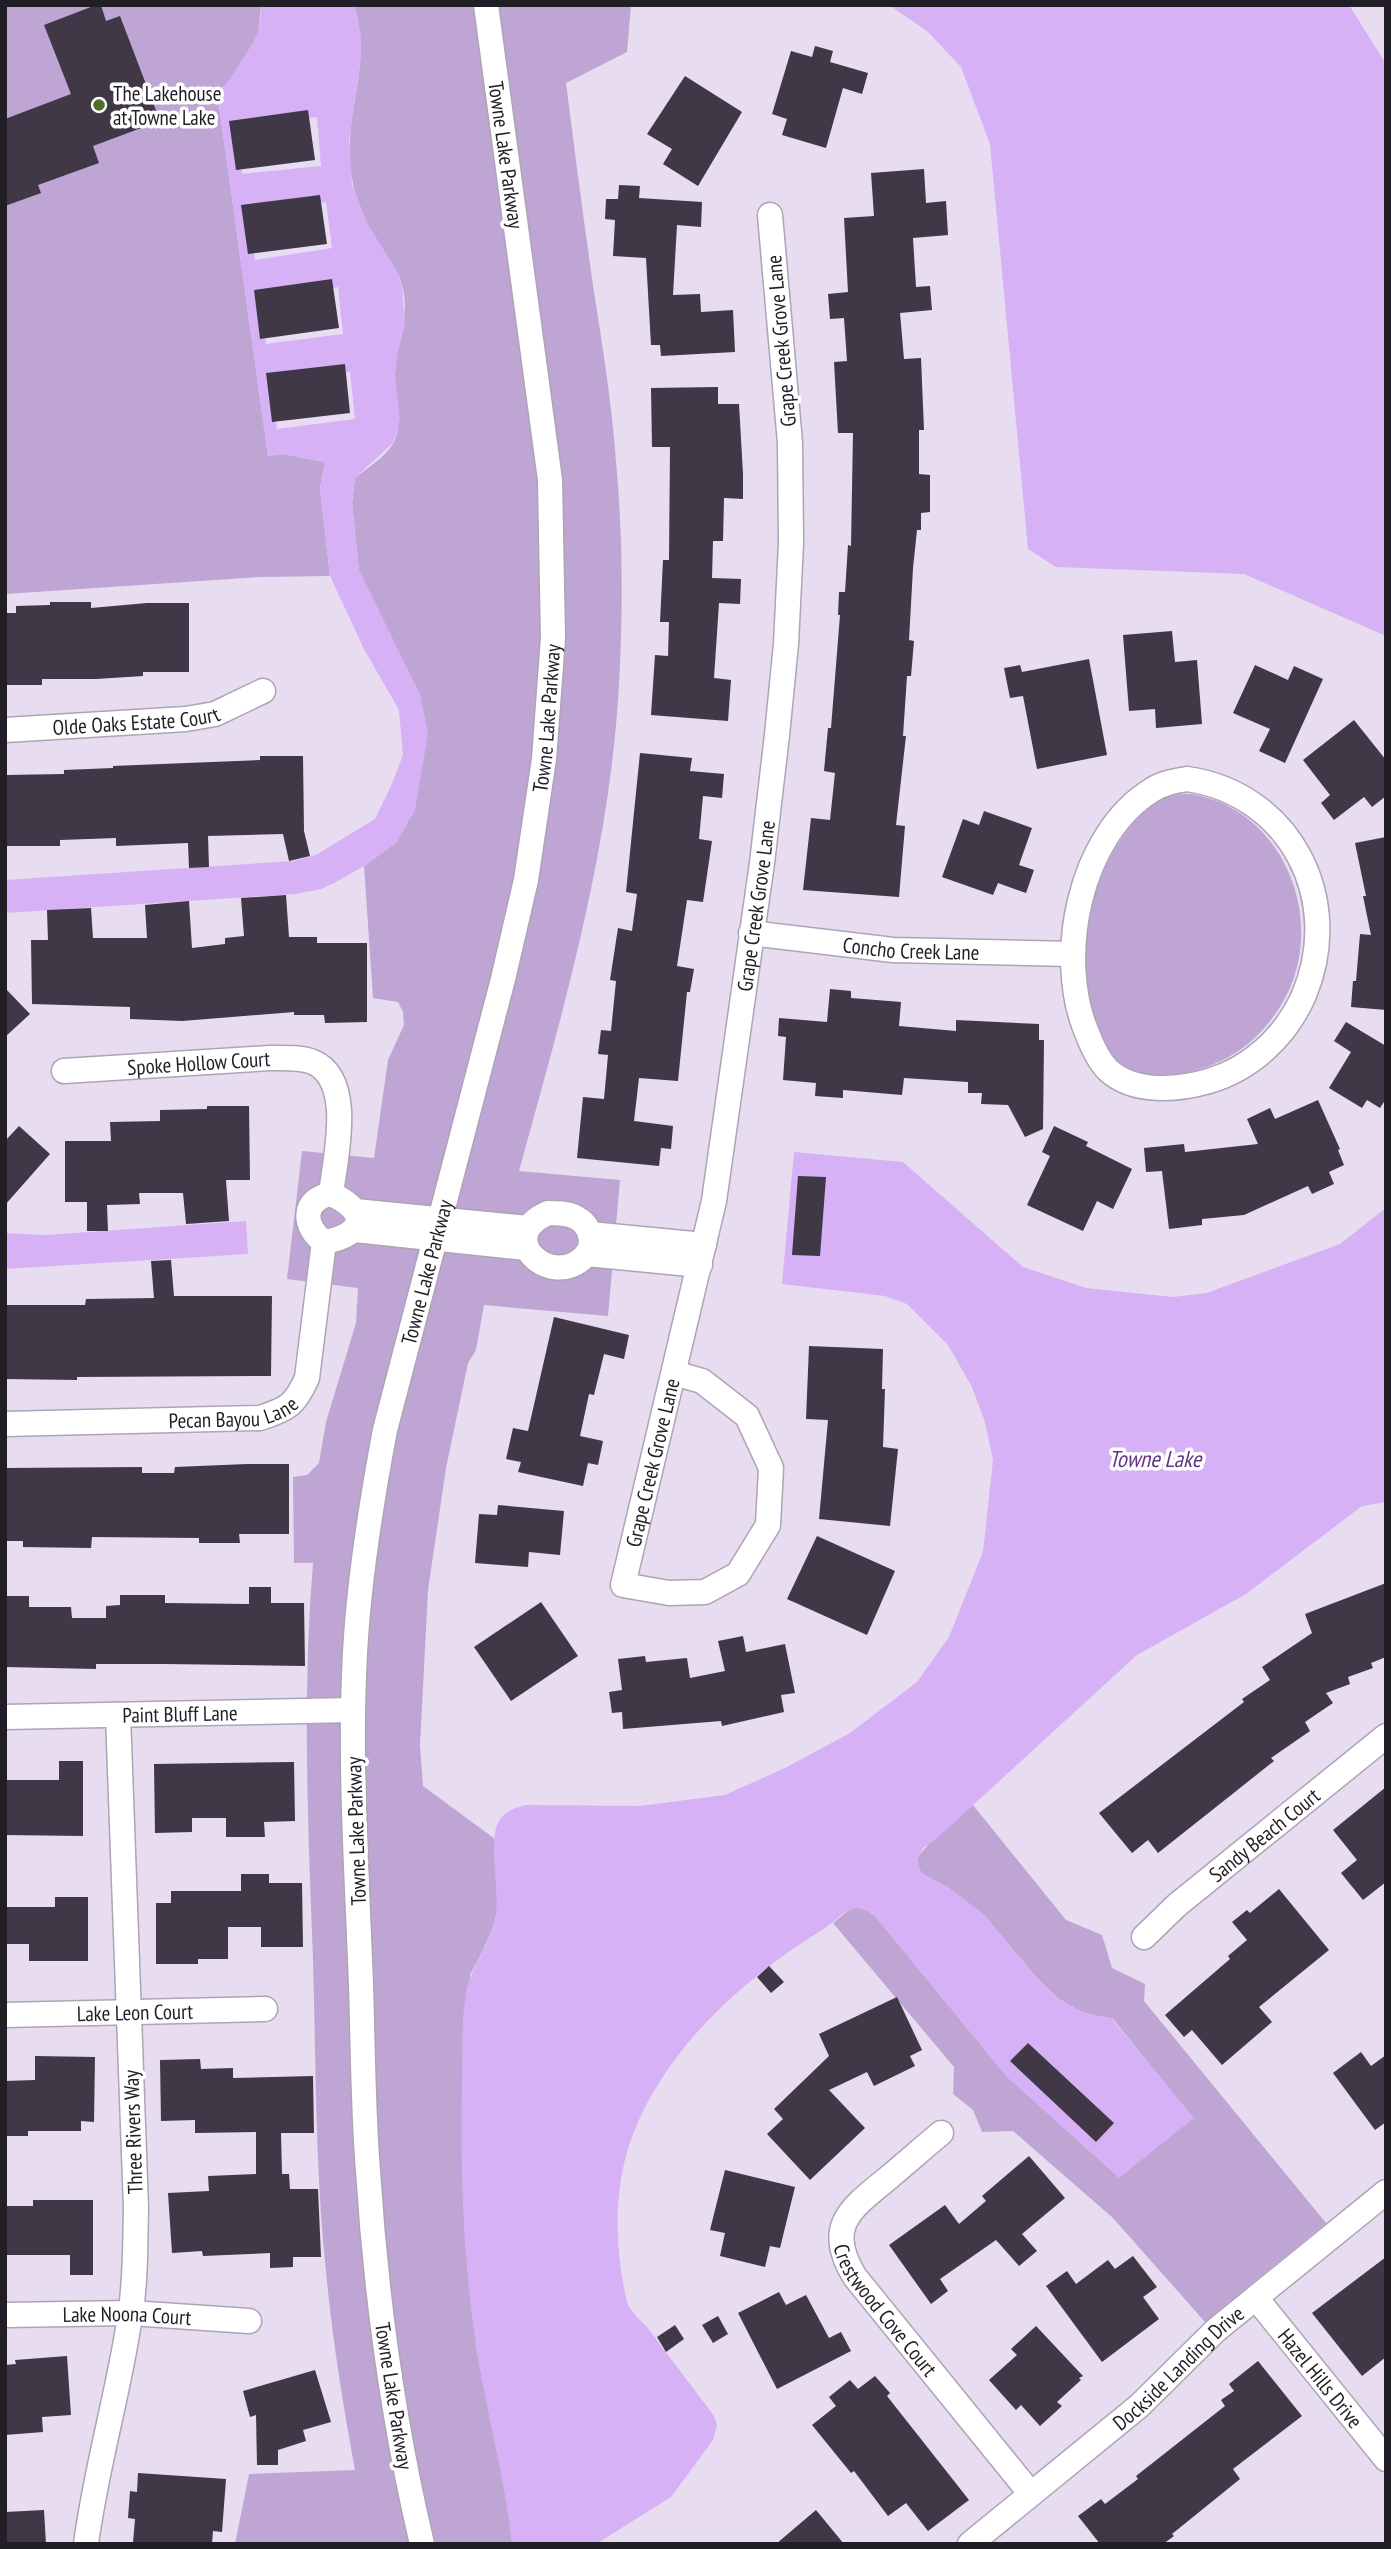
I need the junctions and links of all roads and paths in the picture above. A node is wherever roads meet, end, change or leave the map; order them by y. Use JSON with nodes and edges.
{"nodes":[{"id":1,"x":486,"y":5,"type":"edge"},
{"id":2,"x":770,"y":215,"type":"dead end"},
{"id":3,"x":262,"y":691,"type":"dead end"},
{"id":4,"x":5,"y":730,"type":"edge"},
{"id":5,"x":751,"y":933,"type":"junction"},
{"id":6,"x":1072,"y":954,"type":"junction"},
{"id":7,"x":64,"y":1071,"type":"dead end"},
{"id":8,"x":331,"y":1194,"type":"junction"},
{"id":9,"x":355,"y":1221,"type":"junction"},
{"id":10,"x":436,"y":1229,"type":"junction"},
{"id":11,"x":527,"y":1238,"type":"junction"},
{"id":12,"x":324,"y":1242,"type":"junction"},
{"id":13,"x":589,"y":1244,"type":"junction"},
{"id":14,"x":702,"y":1255,"type":"junction"},
{"id":15,"x":674,"y":1373,"type":"junction"},
{"id":16,"x":5,"y":1424,"type":"edge"},
{"id":17,"x":353,"y":1710,"type":"junction"},
{"id":18,"x":118,"y":1715,"type":"junction"},
{"id":19,"x":5,"y":1717,"type":"edge"},
{"id":20,"x":1386,"y":1736,"type":"edge"},
{"id":21,"x":1144,"y":1937,"type":"dead end"},
{"id":22,"x":265,"y":2009,"type":"dead end"},
{"id":23,"x":129,"y":2012,"type":"junction"},
{"id":24,"x":5,"y":2015,"type":"edge"},
{"id":25,"x":941,"y":2133,"type":"dead end"},
{"id":26,"x":1386,"y":2192,"type":"edge"},
{"id":27,"x":1256,"y":2298,"type":"junction"},
{"id":28,"x":131,"y":2313,"type":"junction"},
{"id":29,"x":5,"y":2315,"type":"edge"},
{"id":30,"x":249,"y":2321,"type":"dead end"},
{"id":31,"x":1386,"y":2459,"type":"edge"},
{"id":32,"x":1031,"y":2494,"type":"junction"},
{"id":33,"x":86,"y":2544,"type":"edge"},
{"id":34,"x":422,"y":2544,"type":"edge"},
{"id":35,"x":970,"y":2544,"type":"edge"}],
"edges":[{"from":1,"to":10,"type":"street","name":"Towne Lake Parkway"},
{"from":2,"to":5,"type":"street","name":"Grape Creek Grove Lane"},
{"from":3,"to":4,"type":"street","name":"Olde Oaks Estate Court"},
{"from":5,"to":6,"type":"street","name":"Concho Creek Lane"},
{"from":5,"to":14,"type":"street","name":"Grape Creek Grove Lane"},
{"from":6,"to":6,"type":"street"},
{"from":7,"to":8,"type":"street","name":"Spoke Hollow Court"},
{"from":8,"to":9,"type":"street"},
{"from":8,"to":12,"type":"street"},
{"from":9,"to":10,"type":"street"},
{"from":9,"to":12,"type":"street"},
{"from":10,"to":11,"type":"street"},
{"from":10,"to":17,"type":"street","name":"Towne Lake Parkway"},
{"from":11,"to":13,"type":"street"},
{"from":11,"to":13,"type":"street"},
{"from":12,"to":16,"type":"street","name":"Pecan Bayou Lane"},
{"from":13,"to":14,"type":"street"},
{"from":14,"to":15,"type":"street","name":"Grape Creek Grove Lane"},
{"from":15,"to":15,"type":"street","name":"Grape Creek Grove Lane"},
{"from":17,"to":18,"type":"street","name":"Paint Bluff Lane"},
{"from":17,"to":34,"type":"street","name":"Towne Lake Parkway"},
{"from":18,"to":19,"type":"street","name":"Paint Bluff Lane"},
{"from":18,"to":23,"type":"street","name":"Three Rivers Way"},
{"from":20,"to":21,"type":"street","name":"Sandy Beach Court"},
{"from":22,"to":23,"type":"street","name":"Lake Leon Court"},
{"from":23,"to":24,"type":"street","name":"Lake Leon Court"},
{"from":23,"to":28,"type":"street","name":"Three Rivers Way"},
{"from":25,"to":32,"type":"street","name":"Crestwood Cove Court"},
{"from":26,"to":27,"type":"street","name":"Dockside Landing Drive"},
{"from":27,"to":31,"type":"street","name":"Hazel Hills Drive"},
{"from":27,"to":32,"type":"street","name":"Dockside Landing Drive"},
{"from":28,"to":29,"type":"street","name":"Lake Noona Court"},
{"from":28,"to":30,"type":"street","name":"Lake Noona Court"},
{"from":28,"to":33,"type":"street","name":"Three Rivers Way"},
{"from":32,"to":35,"type":"street","name":"Dockside Landing Drive"}]}
